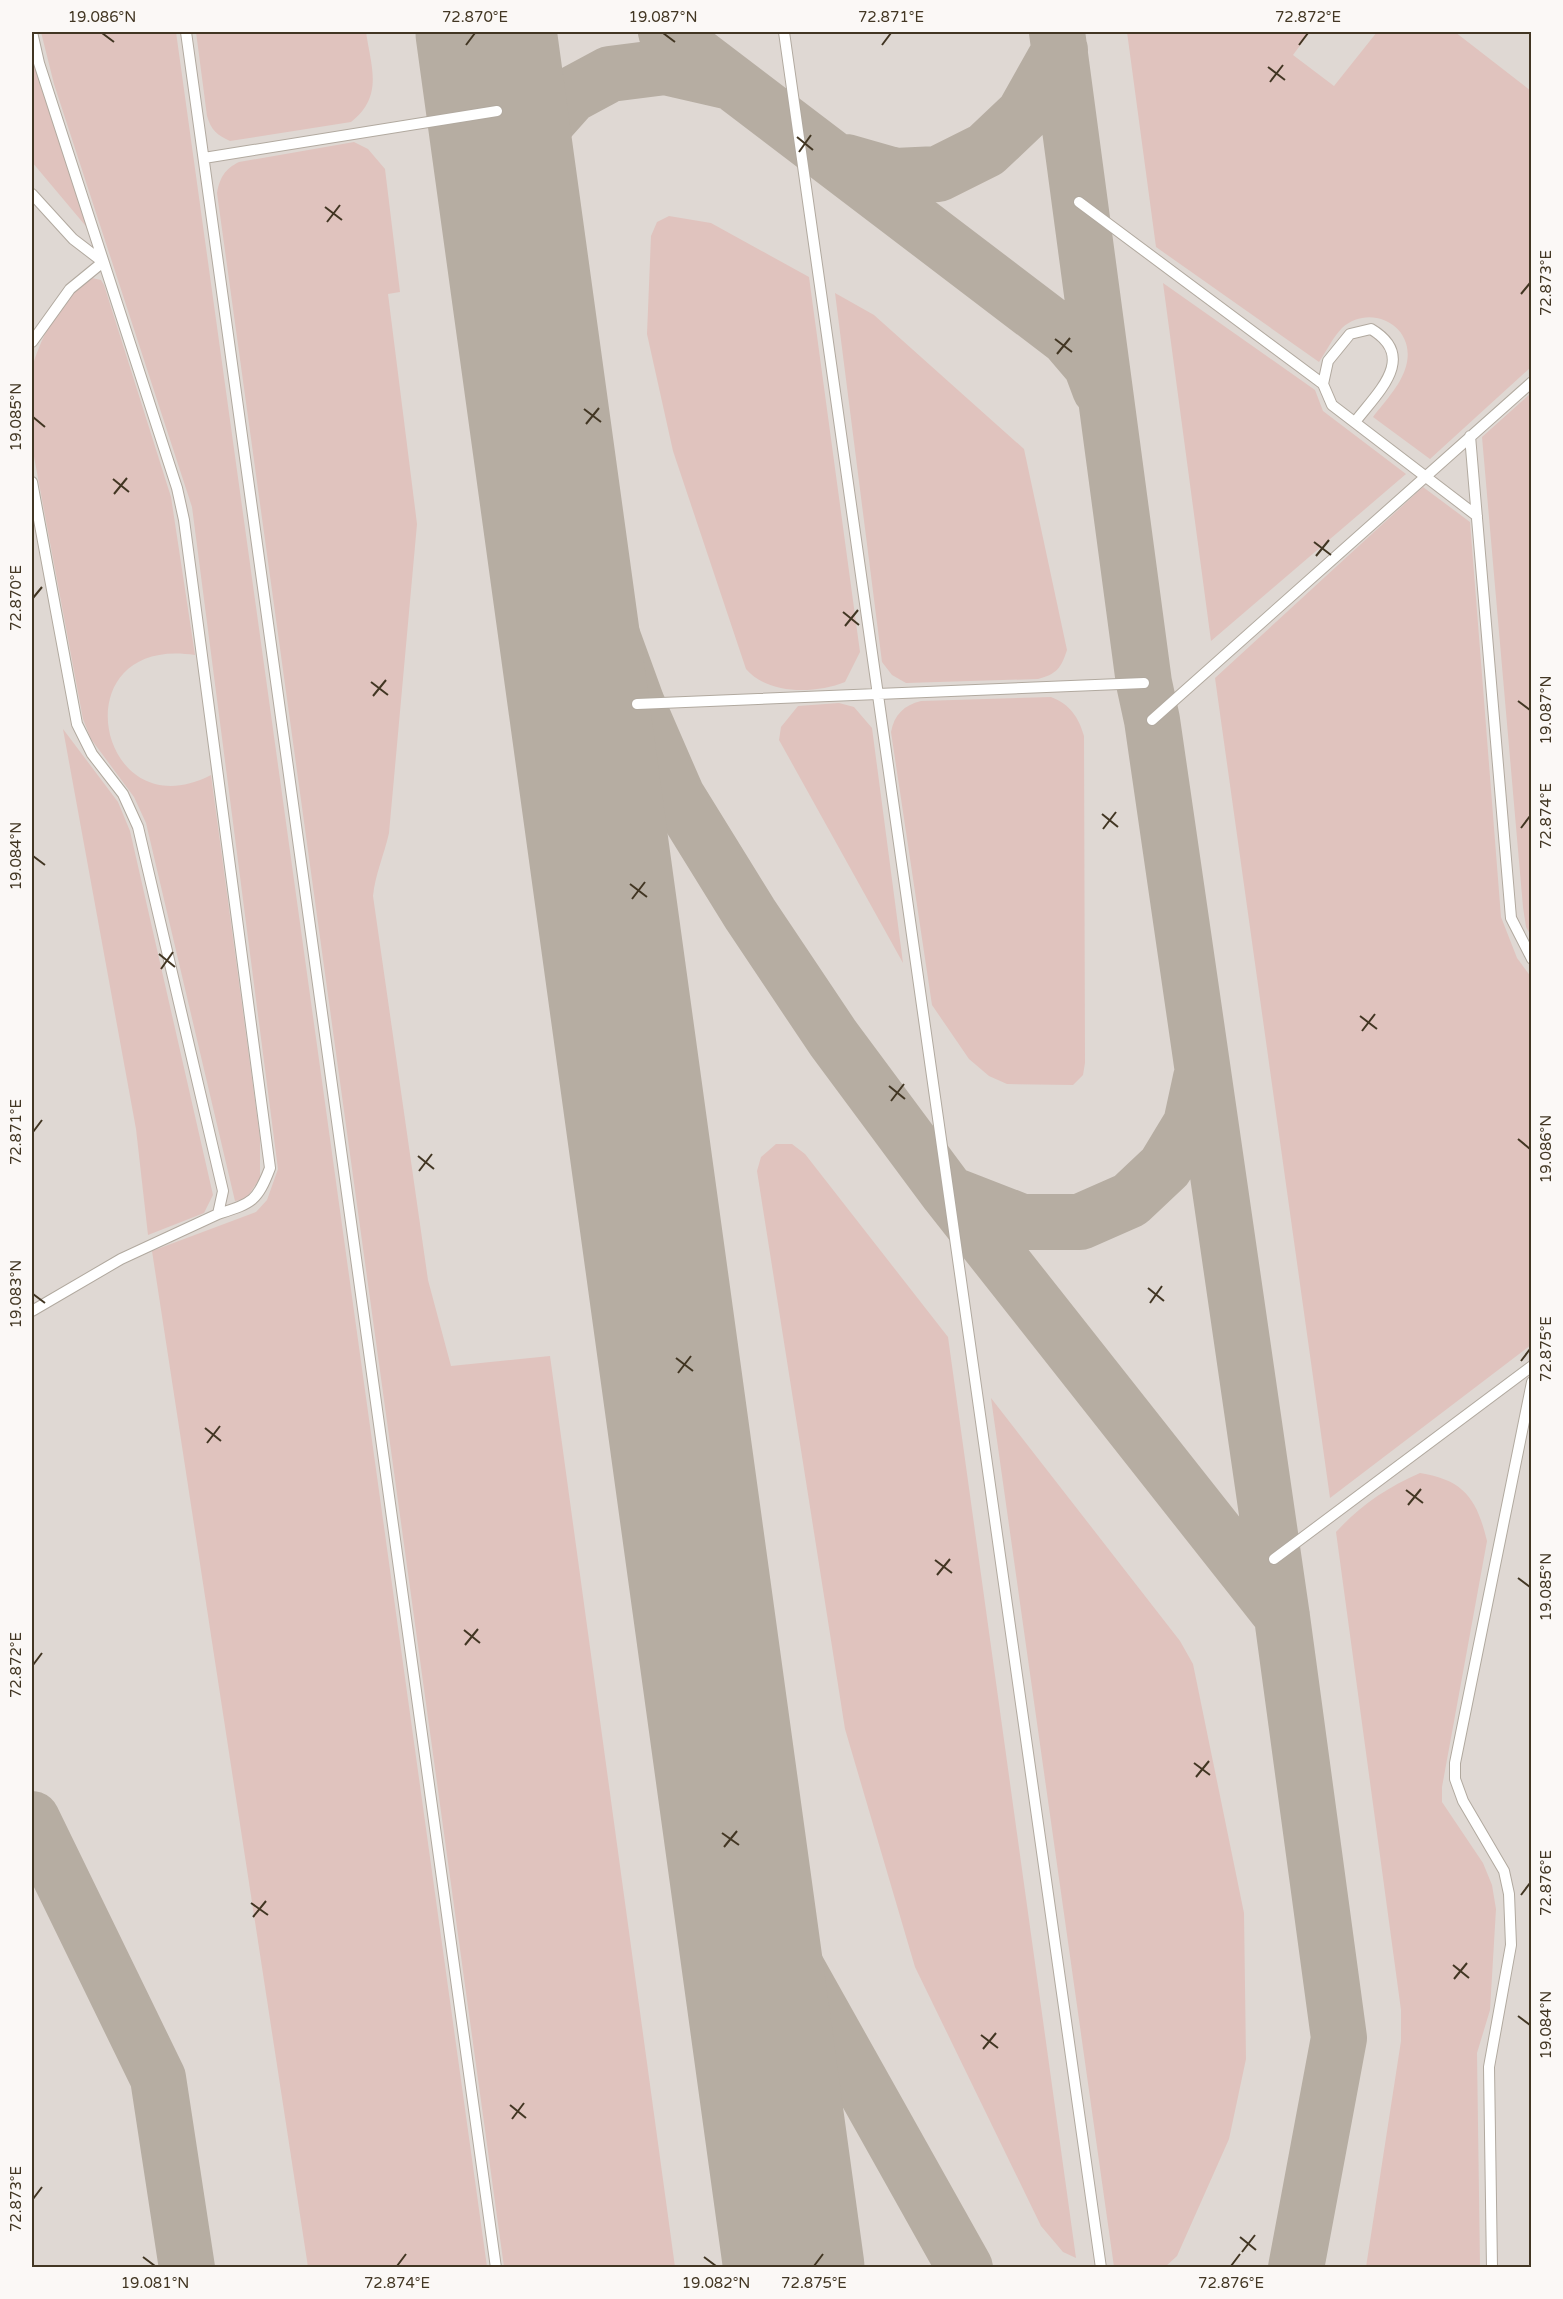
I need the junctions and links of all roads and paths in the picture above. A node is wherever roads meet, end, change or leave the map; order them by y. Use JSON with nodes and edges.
{"nodes":[{"id":1,"x":32,"y":32,"type":"edge"},
{"id":2,"x":186,"y":32,"type":"edge"},
{"id":3,"x":784,"y":32,"type":"edge"},
{"id":4,"x":497,"y":111,"type":"dead end"},
{"id":5,"x":204,"y":158,"type":"junction"},
{"id":6,"x":32,"y":194,"type":"edge"},
{"id":7,"x":1079,"y":202,"type":"dead end"},
{"id":8,"x":103,"y":262,"type":"junction"},
{"id":9,"x":32,"y":342,"type":"edge"},
{"id":10,"x":1532,"y":382,"type":"edge"},
{"id":11,"x":1323,"y":384,"type":"junction"},
{"id":12,"x":1355,"y":422,"type":"junction"},
{"id":13,"x":1470,"y":436,"type":"junction"},
{"id":14,"x":1426,"y":476,"type":"junction"},
{"id":15,"x":32,"y":482,"type":"edge"},
{"id":16,"x":1477,"y":516,"type":"junction"},
{"id":17,"x":1144,"y":683,"type":"dead end"},
{"id":18,"x":878,"y":694,"type":"junction"},
{"id":19,"x":637,"y":704,"type":"dead end"},
{"id":20,"x":1152,"y":720,"type":"dead end"},
{"id":21,"x":1532,"y":959,"type":"edge"},
{"id":22,"x":219,"y":1214,"type":"junction"},
{"id":23,"x":32,"y":1311,"type":"edge"},
{"id":24,"x":1532,"y":1366,"type":"edge"},
{"id":25,"x":1532,"y":1382,"type":"edge"},
{"id":26,"x":1274,"y":1559,"type":"dead end"},
{"id":27,"x":496,"y":2268,"type":"edge"},
{"id":28,"x":1101,"y":2268,"type":"edge"},
{"id":29,"x":1492,"y":2268,"type":"edge"}],
"edges":[{"from":1,"to":8,"type":"lane"},
{"from":2,"to":5,"type":"lane"},
{"from":3,"to":18,"type":"lane"},
{"from":4,"to":5,"type":"lane"},
{"from":5,"to":27,"type":"lane"},
{"from":6,"to":8,"type":"lane"},
{"from":7,"to":11,"type":"lane"},
{"from":8,"to":9,"type":"lane"},
{"from":8,"to":22,"type":"lane"},
{"from":10,"to":13,"type":"lane"},
{"from":11,"to":12,"type":"lane"},
{"from":11,"to":12,"type":"lane"},
{"from":12,"to":14,"type":"lane"},
{"from":13,"to":14,"type":"lane"},
{"from":13,"to":16,"type":"lane"},
{"from":14,"to":16,"type":"lane"},
{"from":14,"to":20,"type":"lane"},
{"from":15,"to":22,"type":"lane"},
{"from":16,"to":21,"type":"lane"},
{"from":17,"to":18,"type":"lane"},
{"from":18,"to":19,"type":"lane"},
{"from":18,"to":28,"type":"lane"},
{"from":22,"to":23,"type":"lane"},
{"from":24,"to":26,"type":"lane"},
{"from":25,"to":29,"type":"lane"}]}
